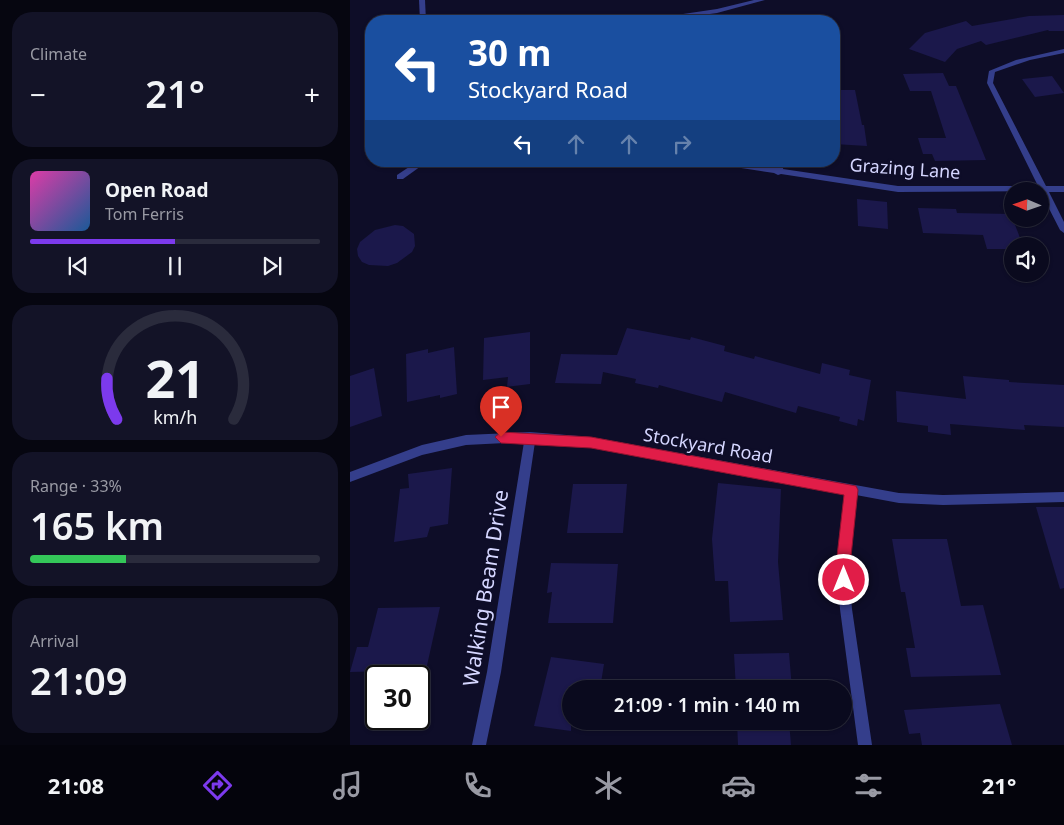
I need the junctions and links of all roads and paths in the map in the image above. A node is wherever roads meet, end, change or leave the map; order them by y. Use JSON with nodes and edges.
{"nodes":[{"id":1,"x":422,"y":0,"type":"edge"},
{"id":2,"x":762,"y":0,"type":"edge"},
{"id":3,"x":423,"y":15,"type":"edge"},
{"id":4,"x":690,"y":15,"type":"edge"},
{"id":5,"x":1064,"y":51,"type":"edge"},
{"id":6,"x":415,"y":167,"type":"edge"},
{"id":7,"x":749,"y":167,"type":"edge"},
{"id":8,"x":779,"y":167,"type":"edge"},
{"id":9,"x":778,"y":172,"type":"junction"},
{"id":10,"x":400,"y":177,"type":"dead end"},
{"id":11,"x":1040,"y":182,"type":"edge"},
{"id":12,"x":1064,"y":189,"type":"edge"},
{"id":13,"x":1004,"y":190,"type":"edge"},
{"id":14,"x":1049,"y":190,"type":"edge"},
{"id":15,"x":1049,"y":200,"type":"edge"},
{"id":16,"x":1064,"y":230,"type":"edge"},
{"id":17,"x":530,"y":437,"type":"junction"},
{"id":18,"x":350,"y":477,"type":"edge"},
{"id":19,"x":851,"y":490,"type":"junction"},
{"id":20,"x":1064,"y":497,"type":"edge"},
{"id":21,"x":479,"y":745,"type":"edge"},
{"id":22,"x":865,"y":745,"type":"edge"}],
"edges":[{"from":1,"to":3,"type":"street"},
{"from":2,"to":4,"type":"street"},
{"from":5,"to":11,"type":"street"},
{"from":6,"to":10,"type":"street"},
{"from":7,"to":9,"type":"street","name":"Grazing Lane"},
{"from":8,"to":9,"type":"street"},
{"from":9,"to":13,"type":"street","name":"Grazing Lane"},
{"from":12,"to":14,"type":"street","name":"Grazing Lane"},
{"from":15,"to":16,"type":"street"},
{"from":17,"to":18,"type":"street","name":"Stockyard Road"},
{"from":17,"to":19,"type":"street","name":"Stockyard Road"},
{"from":17,"to":21,"type":"street","name":"Walking Beam Drive"},
{"from":19,"to":20,"type":"street","name":"Stockyard Road"},
{"from":19,"to":22,"type":"street"}]}
